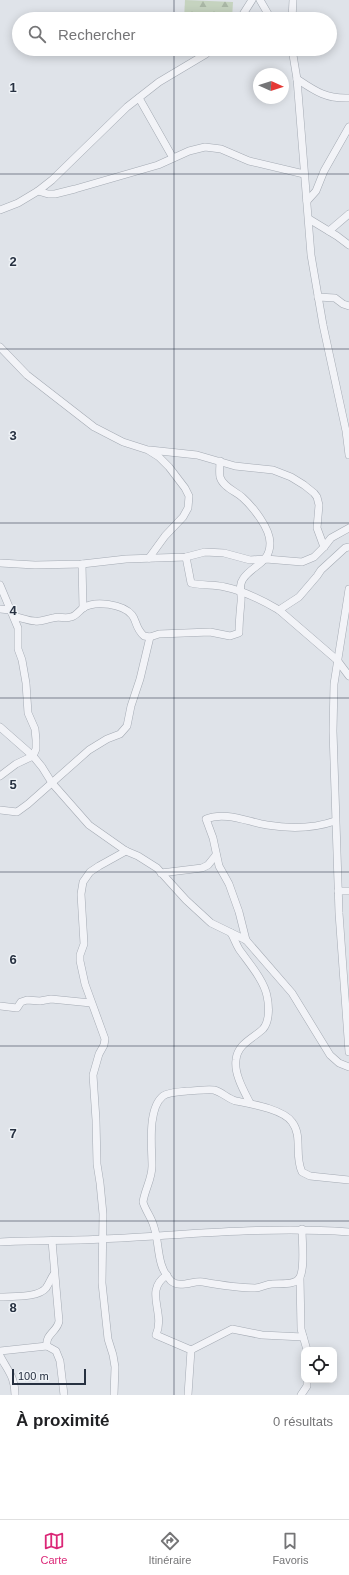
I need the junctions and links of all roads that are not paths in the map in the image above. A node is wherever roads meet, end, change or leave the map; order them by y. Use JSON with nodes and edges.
{"nodes":[{"id":1,"x":252,"y":0,"type":"edge"},
{"id":2,"x":260,"y":0,"type":"edge"},
{"id":3,"x":293,"y":0,"type":"edge"},
{"id":4,"x":244,"y":12,"type":"edge"},
{"id":5,"x":267,"y":12,"type":"edge"},
{"id":6,"x":292,"y":12,"type":"edge"},
{"id":7,"x":203,"y":56,"type":"edge"},
{"id":8,"x":292,"y":56,"type":"edge"},
{"id":9,"x":297,"y":79,"type":"junction"},
{"id":10,"x":138,"y":98,"type":"junction"},
{"id":11,"x":349,"y":98,"type":"edge"},
{"id":12,"x":349,"y":127,"type":"edge"},
{"id":13,"x":174,"y":158,"type":"junction"},
{"id":14,"x":304,"y":174,"type":"junction"},
{"id":15,"x":38,"y":191,"type":"junction"},
{"id":16,"x":307,"y":201,"type":"junction"},
{"id":17,"x":0,"y":210,"type":"edge"},
{"id":18,"x":349,"y":214,"type":"edge"},
{"id":19,"x":309,"y":220,"type":"junction"},
{"id":20,"x":329,"y":231,"type":"junction"},
{"id":21,"x":349,"y":245,"type":"edge"},
{"id":22,"x":318,"y":296,"type":"junction"},
{"id":23,"x":349,"y":306,"type":"edge"},
{"id":24,"x":0,"y":347,"type":"edge"},
{"id":25,"x":148,"y":450,"type":"junction"},
{"id":26,"x":349,"y":455,"type":"edge"},
{"id":27,"x":220,"y":461,"type":"junction"},
{"id":28,"x":349,"y":528,"type":"edge"},
{"id":29,"x":349,"y":546,"type":"edge"},
{"id":30,"x":324,"y":548,"type":"junction"},
{"id":31,"x":186,"y":557,"type":"junction"},
{"id":32,"x":314,"y":557,"type":"junction"},
{"id":33,"x":149,"y":558,"type":"junction"},
{"id":34,"x":266,"y":559,"type":"junction"},
{"id":35,"x":0,"y":563,"type":"edge"},
{"id":36,"x":82,"y":564,"type":"junction"},
{"id":37,"x":321,"y":570,"type":"junction"},
{"id":38,"x":0,"y":585,"type":"edge"},
{"id":39,"x":349,"y":589,"type":"edge"},
{"id":40,"x":240,"y":591,"type":"junction"},
{"id":41,"x":83,"y":608,"type":"junction"},
{"id":42,"x":0,"y":609,"type":"edge"},
{"id":43,"x":10,"y":610,"type":"junction"},
{"id":44,"x":279,"y":610,"type":"junction"},
{"id":45,"x":14,"y":617,"type":"junction"},
{"id":46,"x":150,"y":637,"type":"junction"},
{"id":47,"x":337,"y":660,"type":"junction"},
{"id":48,"x":349,"y":676,"type":"edge"},
{"id":49,"x":0,"y":727,"type":"edge"},
{"id":50,"x":33,"y":756,"type":"junction"},
{"id":51,"x":0,"y":776,"type":"edge"},
{"id":52,"x":52,"y":783,"type":"junction"},
{"id":53,"x":0,"y":810,"type":"edge"},
{"id":54,"x":335,"y":821,"type":"junction"},
{"id":55,"x":126,"y":851,"type":"junction"},
{"id":56,"x":216,"y":855,"type":"junction"},
{"id":57,"x":161,"y":873,"type":"junction"},
{"id":58,"x":338,"y":891,"type":"junction"},
{"id":59,"x":349,"y":891,"type":"edge"},
{"id":60,"x":231,"y":933,"type":"junction"},
{"id":61,"x":246,"y":940,"type":"junction"},
{"id":62,"x":91,"y":1003,"type":"junction"},
{"id":63,"x":0,"y":1006,"type":"edge"},
{"id":64,"x":348,"y":1027,"type":"edge"},
{"id":65,"x":349,"y":1052,"type":"edge"},
{"id":66,"x":349,"y":1067,"type":"edge"},
{"id":67,"x":250,"y":1103,"type":"junction"},
{"id":68,"x":349,"y":1180,"type":"edge"},
{"id":69,"x":302,"y":1229,"type":"junction"},
{"id":70,"x":349,"y":1232,"type":"edge"},
{"id":71,"x":156,"y":1236,"type":"junction"},
{"id":72,"x":101,"y":1239,"type":"junction"},
{"id":73,"x":52,"y":1241,"type":"junction"},
{"id":74,"x":0,"y":1242,"type":"edge"},
{"id":75,"x":54,"y":1274,"type":"junction"},
{"id":76,"x":167,"y":1275,"type":"junction"},
{"id":77,"x":300,"y":1278,"type":"junction"},
{"id":78,"x":0,"y":1297,"type":"edge"},
{"id":79,"x":303,"y":1337,"type":"junction"},
{"id":80,"x":47,"y":1346,"type":"junction"},
{"id":81,"x":306,"y":1347,"type":"edge"},
{"id":82,"x":191,"y":1350,"type":"junction"},
{"id":83,"x":0,"y":1351,"type":"edge"},
{"id":84,"x":0,"y":1356,"type":"edge"},
{"id":85,"x":308,"y":1383,"type":"edge"},
{"id":86,"x":64,"y":1394,"type":"edge"},
{"id":87,"x":15,"y":1395,"type":"edge"},
{"id":88,"x":114,"y":1395,"type":"edge"},
{"id":89,"x":188,"y":1395,"type":"edge"},
{"id":90,"x":301,"y":1395,"type":"edge"}],
"edges":[{"from":1,"to":4,"type":"street"},
{"from":2,"to":5,"type":"street"},
{"from":3,"to":6,"type":"street"},
{"from":7,"to":10,"type":"street"},
{"from":8,"to":9,"type":"street"},
{"from":9,"to":11,"type":"street"},
{"from":9,"to":14,"type":"street"},
{"from":10,"to":13,"type":"street"},
{"from":10,"to":15,"type":"street"},
{"from":12,"to":16,"type":"street"},
{"from":13,"to":14,"type":"street"},
{"from":13,"to":15,"type":"street"},
{"from":14,"to":16,"type":"street"},
{"from":15,"to":17,"type":"street"},
{"from":16,"to":19,"type":"street"},
{"from":18,"to":20,"type":"street"},
{"from":19,"to":20,"type":"street"},
{"from":19,"to":22,"type":"street"},
{"from":20,"to":21,"type":"street"},
{"from":22,"to":23,"type":"street"},
{"from":22,"to":26,"type":"street"},
{"from":24,"to":25,"type":"street"},
{"from":25,"to":27,"type":"street"},
{"from":25,"to":33,"type":"street"},
{"from":27,"to":30,"type":"street"},
{"from":27,"to":34,"type":"street"},
{"from":28,"to":30,"type":"street"},
{"from":29,"to":37,"type":"street"},
{"from":30,"to":32,"type":"street"},
{"from":31,"to":33,"type":"street"},
{"from":31,"to":34,"type":"street"},
{"from":31,"to":40,"type":"street"},
{"from":32,"to":34,"type":"street"},
{"from":32,"to":37,"type":"street"},
{"from":33,"to":36,"type":"street"},
{"from":34,"to":40,"type":"street"},
{"from":35,"to":36,"type":"street"},
{"from":36,"to":41,"type":"street"},
{"from":37,"to":44,"type":"street"},
{"from":38,"to":43,"type":"street"},
{"from":39,"to":47,"type":"street"},
{"from":40,"to":44,"type":"street"},
{"from":40,"to":46,"type":"street"},
{"from":41,"to":45,"type":"street"},
{"from":41,"to":46,"type":"street"},
{"from":42,"to":43,"type":"street"},
{"from":43,"to":45,"type":"street"},
{"from":44,"to":47,"type":"street"},
{"from":45,"to":50,"type":"street"},
{"from":46,"to":52,"type":"street"},
{"from":47,"to":48,"type":"street"},
{"from":47,"to":54,"type":"street"},
{"from":49,"to":50,"type":"street"},
{"from":50,"to":51,"type":"street"},
{"from":50,"to":52,"type":"street"},
{"from":52,"to":53,"type":"street"},
{"from":52,"to":55,"type":"street"},
{"from":54,"to":56,"type":"street"},
{"from":54,"to":58,"type":"street"},
{"from":55,"to":57,"type":"street"},
{"from":55,"to":62,"type":"street"},
{"from":56,"to":57,"type":"street"},
{"from":56,"to":61,"type":"street"},
{"from":57,"to":60,"type":"street"},
{"from":58,"to":59,"type":"street"},
{"from":58,"to":64,"type":"street"},
{"from":60,"to":61,"type":"street"},
{"from":60,"to":67,"type":"street"},
{"from":61,"to":66,"type":"street"},
{"from":62,"to":63,"type":"street"},
{"from":62,"to":72,"type":"street"},
{"from":64,"to":65,"type":"street"},
{"from":67,"to":68,"type":"street"},
{"from":67,"to":71,"type":"street"},
{"from":69,"to":70,"type":"street"},
{"from":69,"to":71,"type":"street"},
{"from":69,"to":77,"type":"street"},
{"from":71,"to":72,"type":"street"},
{"from":71,"to":76,"type":"street"},
{"from":72,"to":73,"type":"street"},
{"from":72,"to":88,"type":"street"},
{"from":73,"to":74,"type":"street"},
{"from":73,"to":75,"type":"street"},
{"from":75,"to":78,"type":"street"},
{"from":75,"to":80,"type":"street"},
{"from":76,"to":77,"type":"street"},
{"from":76,"to":82,"type":"street"},
{"from":77,"to":79,"type":"street"},
{"from":79,"to":81,"type":"street"},
{"from":79,"to":82,"type":"street"},
{"from":80,"to":83,"type":"street"},
{"from":80,"to":86,"type":"street"},
{"from":82,"to":89,"type":"street"},
{"from":84,"to":87,"type":"street"},
{"from":85,"to":90,"type":"street"}]}
